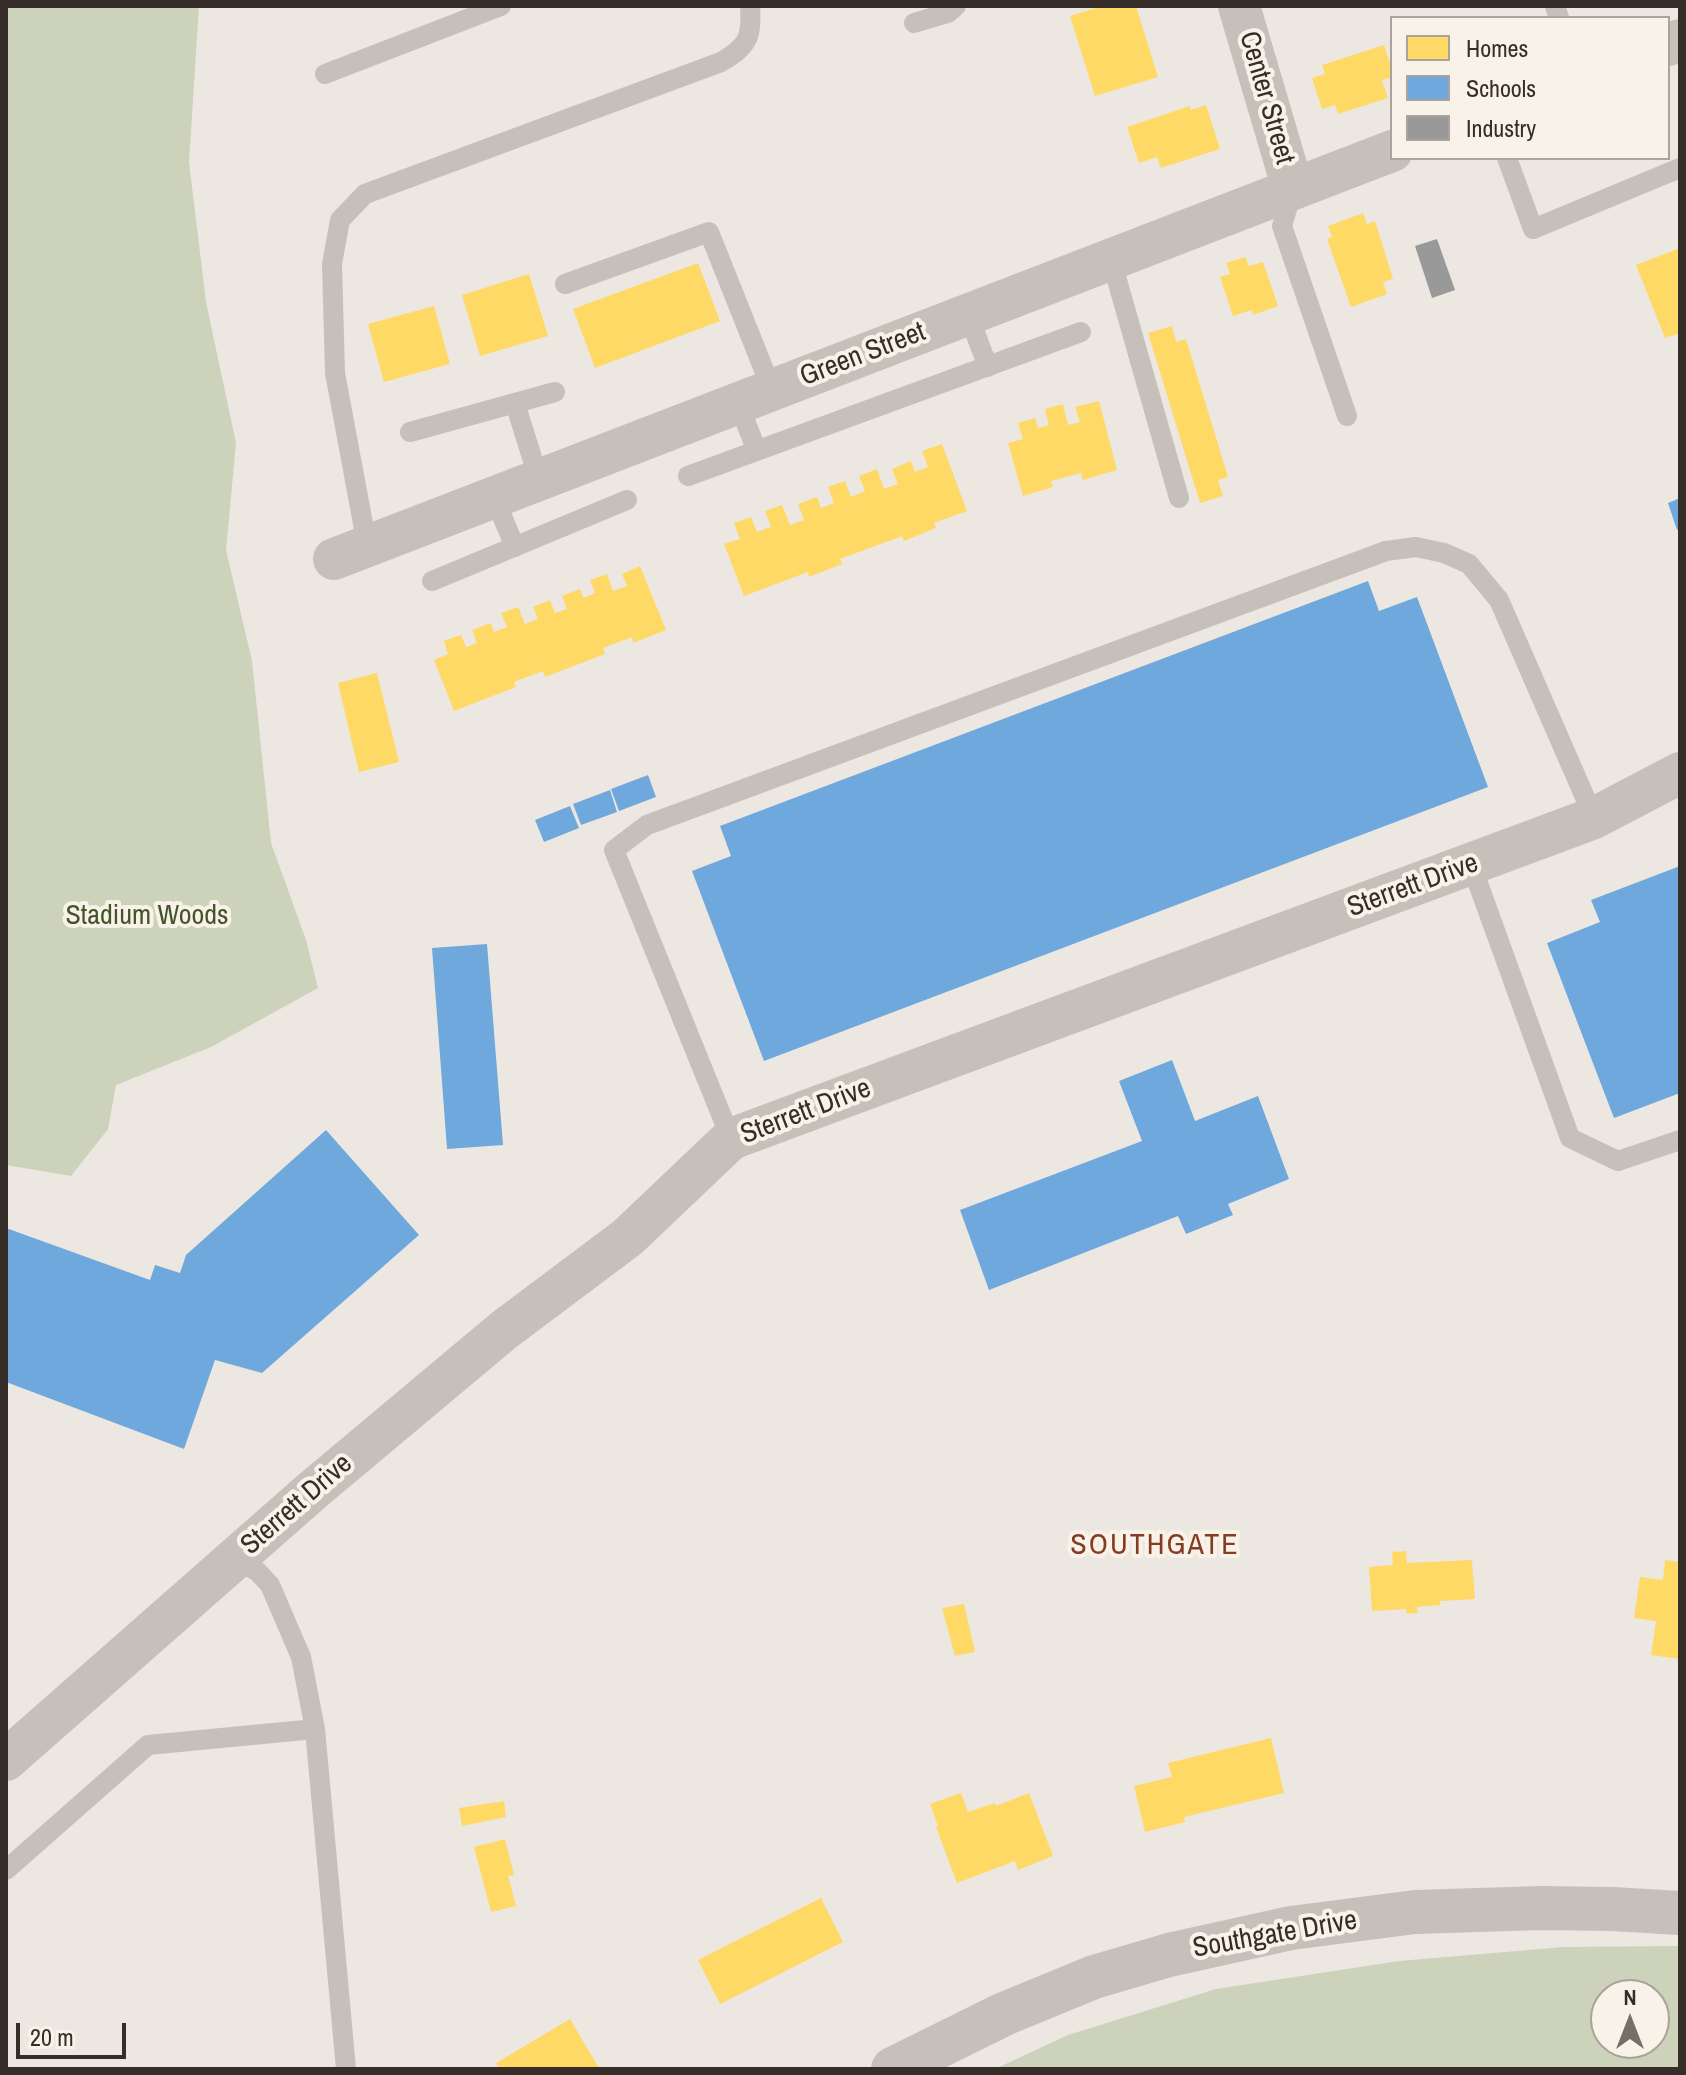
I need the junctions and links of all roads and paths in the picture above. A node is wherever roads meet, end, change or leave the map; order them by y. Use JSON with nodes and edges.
{"nodes":[{"id":1,"x":501,"y":6,"type":"edge"},
{"id":2,"x":750,"y":6,"type":"edge"},
{"id":3,"x":956,"y":6,"type":"edge"},
{"id":4,"x":1239,"y":6,"type":"edge"},
{"id":5,"x":914,"y":23,"type":"dead end"},
{"id":6,"x":325,"y":74,"type":"dead end"},
{"id":7,"x":1390,"y":152,"type":"edge"},
{"id":8,"x":1508,"y":160,"type":"edge"},
{"id":9,"x":1680,"y":168,"type":"edge"},
{"id":10,"x":1293,"y":189,"type":"junction"},
{"id":11,"x":1111,"y":259,"type":"junction"},
{"id":12,"x":565,"y":284,"type":"dead end"},
{"id":13,"x":968,"y":314,"type":"junction"},
{"id":14,"x":1081,"y":332,"type":"dead end"},
{"id":15,"x":988,"y":367,"type":"junction"},
{"id":16,"x":555,"y":392,"type":"dead end"},
{"id":17,"x":755,"y":396,"type":"junction"},
{"id":18,"x":515,"y":403,"type":"junction"},
{"id":19,"x":1347,"y":416,"type":"dead end"},
{"id":20,"x":410,"y":432,"type":"dead end"},
{"id":21,"x":757,"y":451,"type":"junction"},
{"id":22,"x":688,"y":476,"type":"dead end"},
{"id":23,"x":539,"y":480,"type":"junction"},
{"id":24,"x":494,"y":497,"type":"junction"},
{"id":25,"x":1179,"y":498,"type":"dead end"},
{"id":26,"x":627,"y":500,"type":"dead end"},
{"id":27,"x":515,"y":547,"type":"junction"},
{"id":28,"x":350,"y":552,"type":"joint"},
{"id":29,"x":432,"y":581,"type":"dead end"},
{"id":30,"x":1680,"y":773,"type":"edge"},
{"id":31,"x":1594,"y":818,"type":"junction"},
{"id":32,"x":1471,"y":864,"type":"junction"},
{"id":33,"x":731,"y":1139,"type":"junction"},
{"id":34,"x":1680,"y":1140,"type":"edge"},
{"id":35,"x":236,"y":1558,"type":"junction"},
{"id":36,"x":315,"y":1729,"type":"junction"},
{"id":37,"x":6,"y":1760,"type":"edge"},
{"id":38,"x":6,"y":1870,"type":"edge"},
{"id":39,"x":1680,"y":1913,"type":"edge"},
{"id":40,"x":346,"y":2069,"type":"edge"},
{"id":41,"x":893,"y":2069,"type":"edge"}],
"edges":[{"from":1,"to":6,"type":"lane"},
{"from":2,"to":28,"type":"lane"},
{"from":3,"to":5,"type":"lane"},
{"from":4,"to":10,"type":"street","name":"Center Street"},
{"from":7,"to":10,"type":"street","name":"Green Street"},
{"from":8,"to":9,"type":"lane"},
{"from":10,"to":11,"type":"street","name":"Green Street"},
{"from":10,"to":19,"type":"lane"},
{"from":11,"to":13,"type":"street","name":"Green Street"},
{"from":11,"to":25,"type":"lane"},
{"from":12,"to":17,"type":"lane"},
{"from":13,"to":15,"type":"lane"},
{"from":13,"to":17,"type":"street","name":"Green Street"},
{"from":14,"to":15,"type":"lane"},
{"from":15,"to":21,"type":"lane"},
{"from":16,"to":18,"type":"lane"},
{"from":17,"to":21,"type":"lane"},
{"from":17,"to":23,"type":"street","name":"Green Street"},
{"from":18,"to":20,"type":"lane"},
{"from":18,"to":23,"type":"lane"},
{"from":21,"to":22,"type":"lane"},
{"from":23,"to":24,"type":"street","name":"Green Street"},
{"from":24,"to":27,"type":"lane"},
{"from":24,"to":28,"type":"street","name":"Green Street"},
{"from":26,"to":27,"type":"lane"},
{"from":27,"to":29,"type":"lane"},
{"from":30,"to":31,"type":"street","name":"Sterrett Drive"},
{"from":31,"to":32,"type":"street","name":"Sterrett Drive"},
{"from":31,"to":33,"type":"lane"},
{"from":32,"to":33,"type":"street","name":"Sterrett Drive"},
{"from":32,"to":34,"type":"lane"},
{"from":33,"to":35,"type":"street","name":"Sterrett Drive"},
{"from":35,"to":36,"type":"lane"},
{"from":35,"to":37,"type":"street","name":"Sterrett Drive"},
{"from":36,"to":38,"type":"lane"},
{"from":36,"to":40,"type":"lane"},
{"from":39,"to":41,"type":"street","name":"Southgate Drive"}]}
